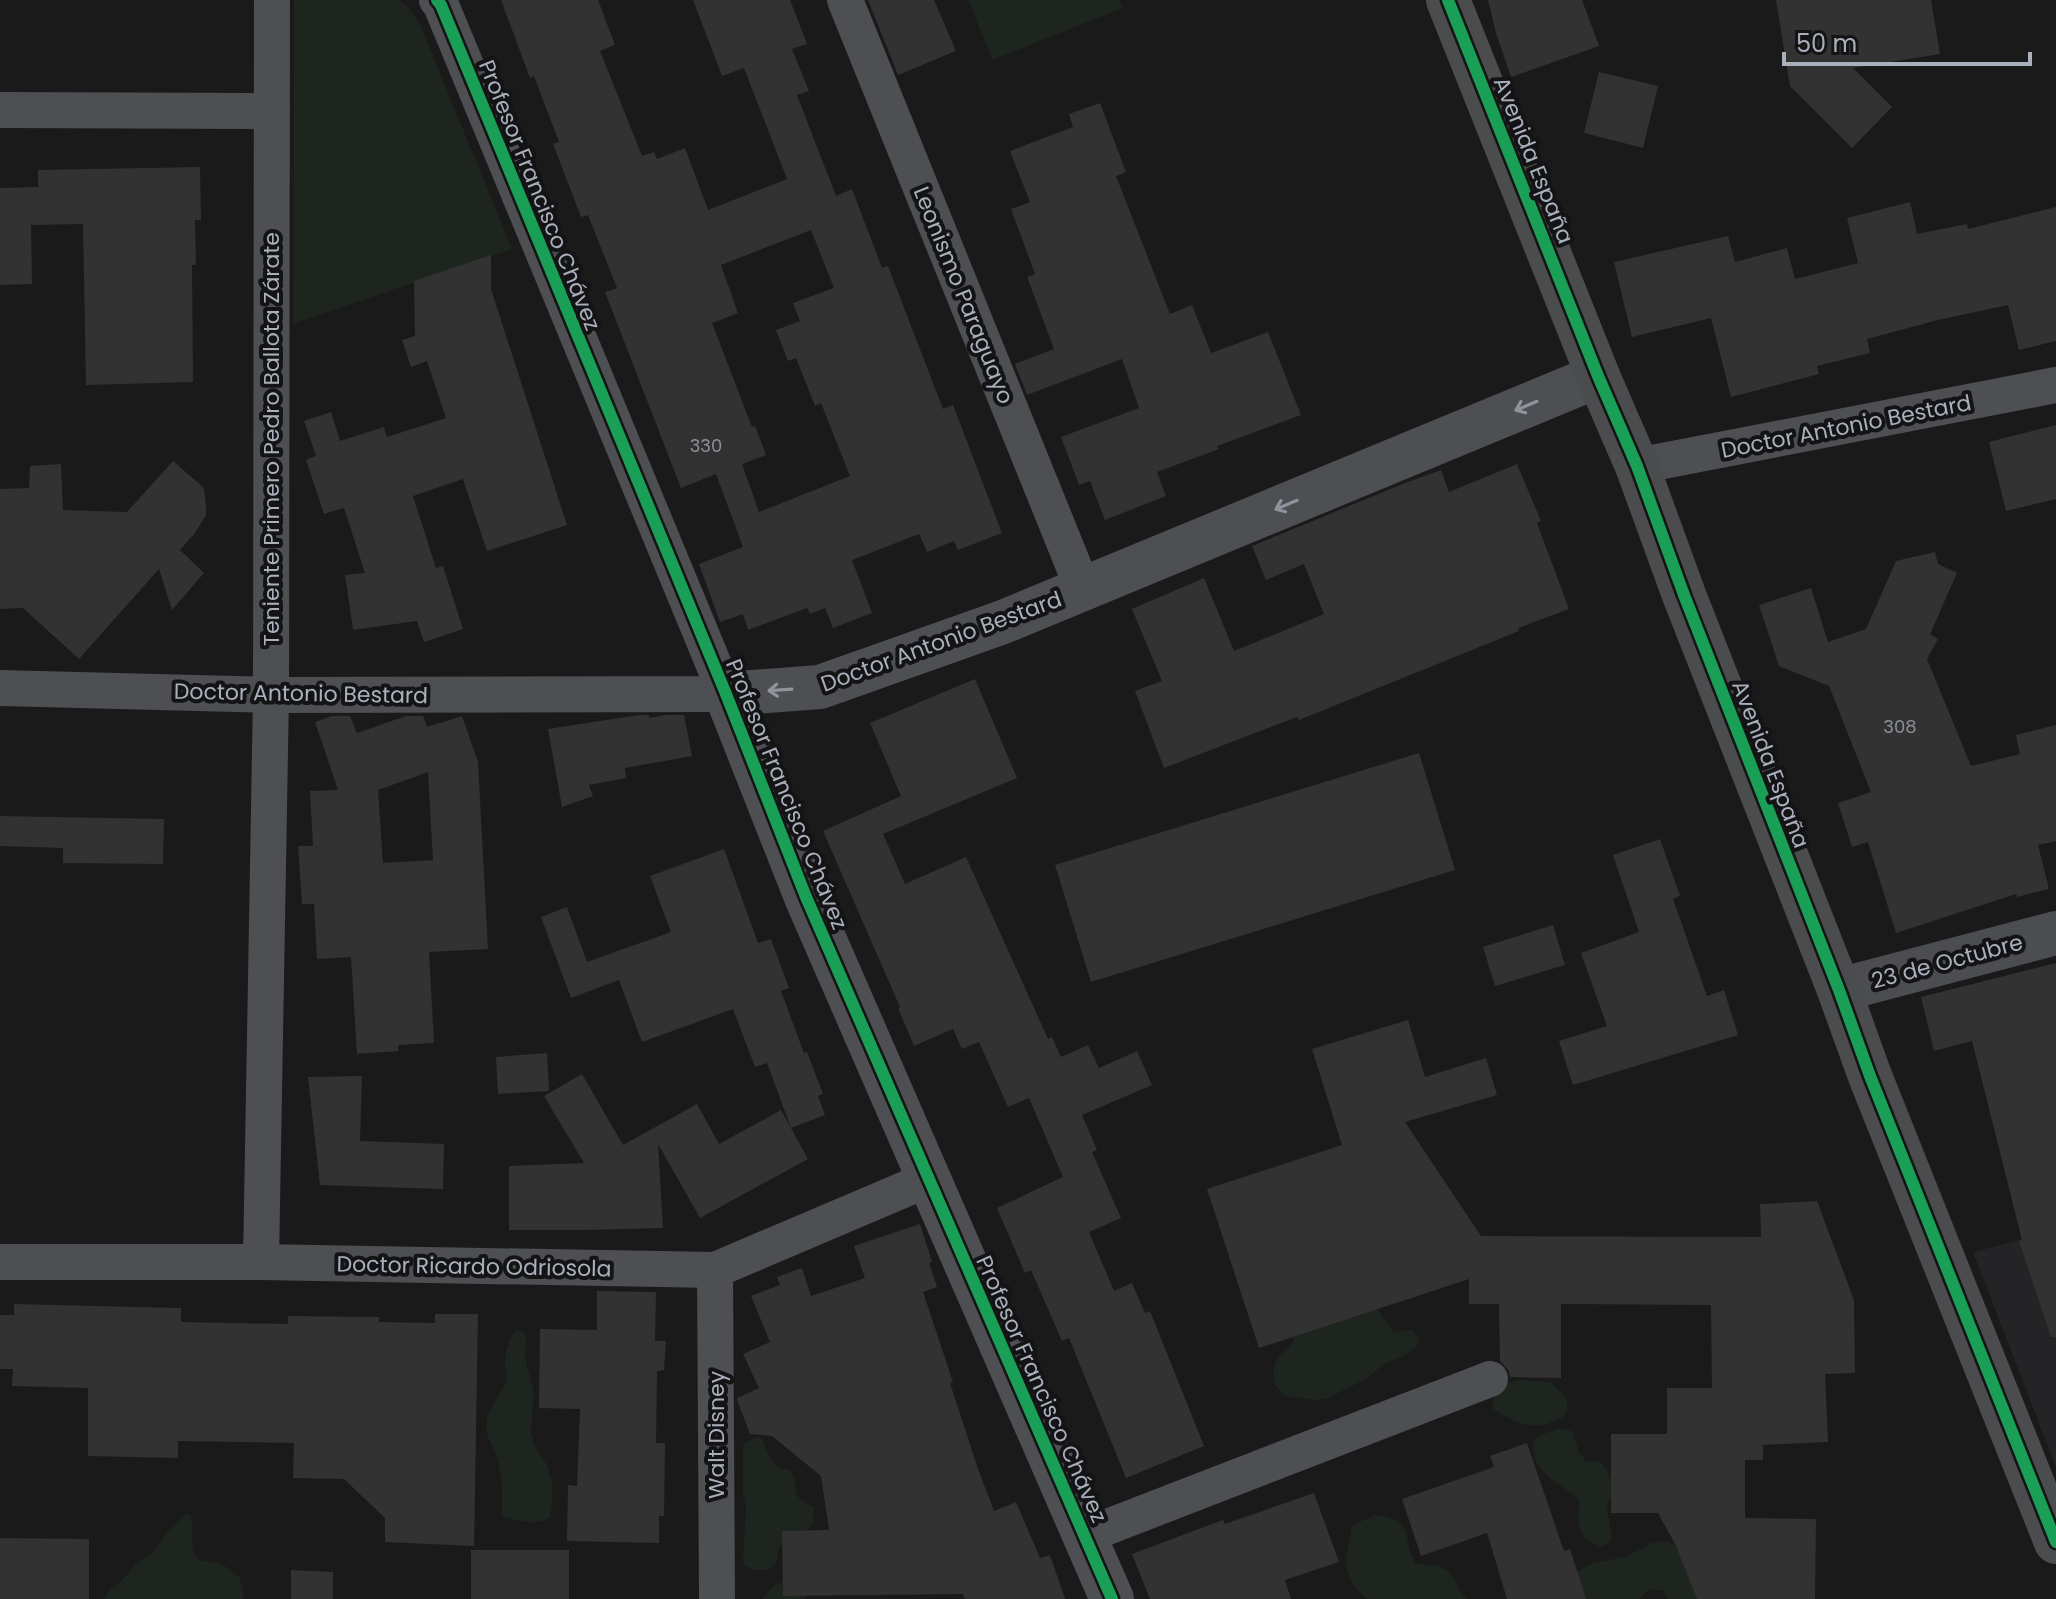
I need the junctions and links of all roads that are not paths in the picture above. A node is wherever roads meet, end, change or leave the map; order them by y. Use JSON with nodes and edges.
{"nodes":[{"id":1,"x":272,"y":0,"type":"edge"},
{"id":2,"x":437,"y":0,"type":"edge"},
{"id":3,"x":845,"y":0,"type":"edge"},
{"id":4,"x":1448,"y":0,"type":"edge"},
{"id":5,"x":0,"y":110,"type":"edge"},
{"id":6,"x":272,"y":111,"type":"junction"},
{"id":7,"x":1598,"y":376,"type":"junction"},
{"id":8,"x":2056,"y":385,"type":"edge"},
{"id":9,"x":1637,"y":466,"type":"junction"},
{"id":10,"x":1083,"y":589,"type":"junction"},
{"id":11,"x":0,"y":688,"type":"edge"},
{"id":12,"x":726,"y":694,"type":"junction"},
{"id":13,"x":271,"y":695,"type":"junction"},
{"id":14,"x":2056,"y":933,"type":"edge"},
{"id":15,"x":1839,"y":990,"type":"junction"},
{"id":16,"x":929,"y":1179,"type":"junction"},
{"id":17,"x":0,"y":1262,"type":"edge"},
{"id":18,"x":261,"y":1262,"type":"junction"},
{"id":19,"x":715,"y":1270,"type":"junction"},
{"id":20,"x":1490,"y":1379,"type":"dead end"},
{"id":21,"x":1084,"y":1536,"type":"junction"},
{"id":22,"x":2056,"y":1542,"type":"edge"},
{"id":23,"x":717,"y":1599,"type":"edge"},
{"id":24,"x":1112,"y":1599,"type":"edge"}],
"edges":[{"from":1,"to":6,"type":"street","name":"Teniente Primero Pedro Ballota Zárate"},
{"from":2,"to":12,"type":"street","name":"Profesor Francisco Chávez"},
{"from":3,"to":10,"type":"street","name":"Leonismo Paraguayo"},
{"from":4,"to":7,"type":"main road","name":"Avenida España"},
{"from":5,"to":6,"type":"street"},
{"from":6,"to":13,"type":"street","name":"Teniente Primero Pedro Ballota Zárate"},
{"from":7,"to":9,"type":"main road","name":"Avenida España"},
{"from":7,"to":10,"type":"street","name":"Doctor Antonio Bestard","one_way":true},
{"from":8,"to":9,"type":"street","name":"Doctor Antonio Bestard"},
{"from":9,"to":15,"type":"main road","name":"Avenida España"},
{"from":10,"to":12,"type":"street","name":"Doctor Antonio Bestard","one_way":true},
{"from":11,"to":13,"type":"street","name":"Doctor Antonio Bestard"},
{"from":12,"to":13,"type":"street","name":"Doctor Antonio Bestard"},
{"from":12,"to":16,"type":"street","name":"Profesor Francisco Chávez"},
{"from":13,"to":18,"type":"street","name":"Teniente Primero Pedro Ballota Zárate"},
{"from":14,"to":15,"type":"main road","name":"23 de Octubre"},
{"from":15,"to":22,"type":"main road","name":"Avenida España"},
{"from":16,"to":19,"type":"street","name":"Doctor Ricardo Odriosola"},
{"from":16,"to":21,"type":"street","name":"Profesor Francisco Chávez"},
{"from":17,"to":18,"type":"street","name":"Doctor Ricardo Odriosola"},
{"from":18,"to":19,"type":"street","name":"Doctor Ricardo Odriosola"},
{"from":19,"to":23,"type":"street","name":"Walt Disney"},
{"from":20,"to":21,"type":"street"},
{"from":21,"to":24,"type":"street","name":"Profesor Francisco Chávez"}]}
